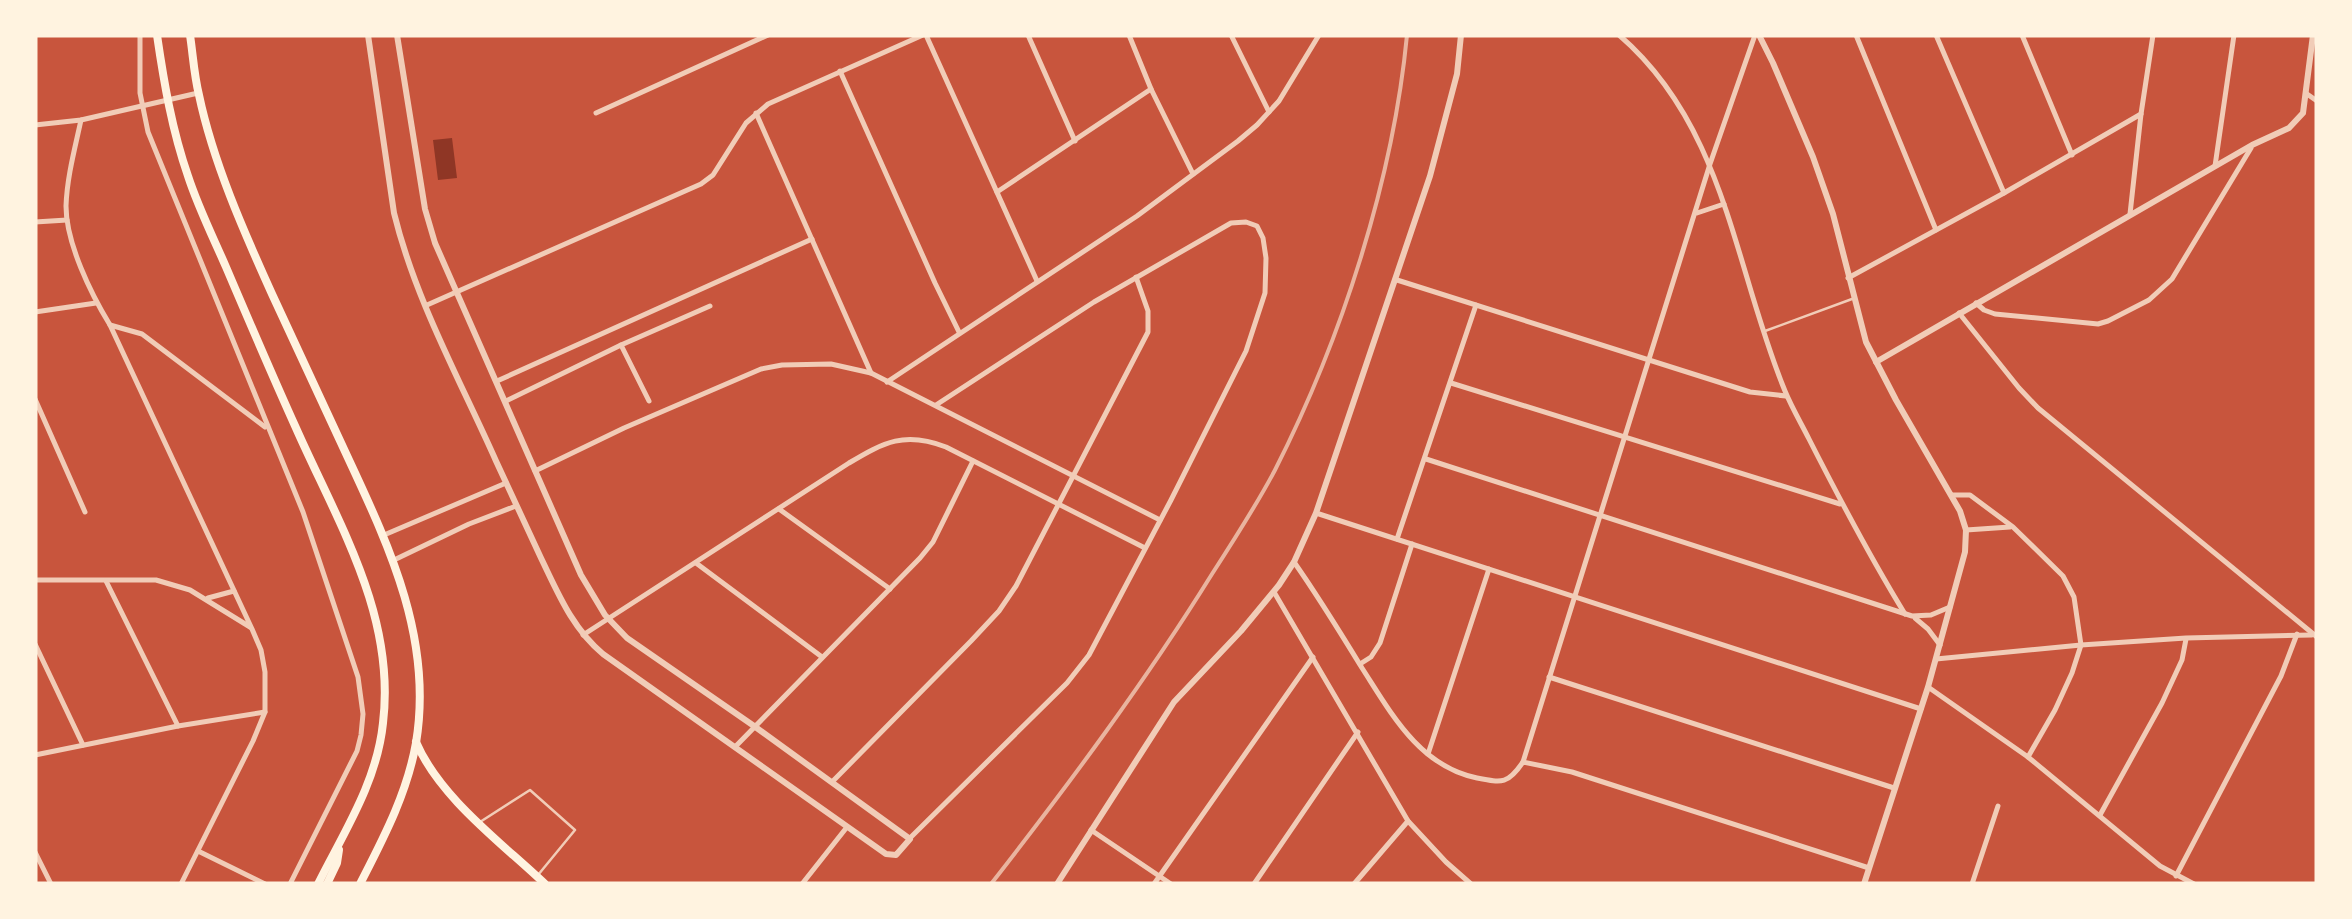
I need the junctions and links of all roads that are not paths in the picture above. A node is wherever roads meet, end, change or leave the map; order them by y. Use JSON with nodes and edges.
{"nodes":[{"id":1,"x":140,"y":35,"type":"edge"},
{"id":2,"x":157,"y":35,"type":"edge"},
{"id":3,"x":368,"y":35,"type":"edge"},
{"id":4,"x":397,"y":35,"type":"edge"},
{"id":5,"x":768,"y":35,"type":"edge"},
{"id":6,"x":925,"y":35,"type":"edge"},
{"id":7,"x":1028,"y":35,"type":"edge"},
{"id":8,"x":1129,"y":35,"type":"edge"},
{"id":9,"x":1231,"y":35,"type":"edge"},
{"id":10,"x":1320,"y":35,"type":"edge"},
{"id":11,"x":1461,"y":35,"type":"edge"},
{"id":12,"x":1619,"y":35,"type":"edge"},
{"id":13,"x":1757,"y":35,"type":"edge"},
{"id":14,"x":1856,"y":35,"type":"edge"},
{"id":15,"x":1936,"y":35,"type":"edge"},
{"id":16,"x":2022,"y":35,"type":"edge"},
{"id":17,"x":2153,"y":35,"type":"edge"},
{"id":18,"x":2234,"y":35,"type":"edge"},
{"id":19,"x":2313,"y":35,"type":"edge"},
{"id":20,"x":191,"y":37,"type":"edge"},
{"id":21,"x":840,"y":71,"type":"junction"},
{"id":22,"x":1151,"y":88,"type":"junction"},
{"id":23,"x":198,"y":93,"type":"junction"},
{"id":24,"x":2307,"y":94,"type":"junction"},
{"id":25,"x":168,"y":101,"type":"junction"},
{"id":26,"x":2317,"y":102,"type":"edge"},
{"id":27,"x":142,"y":106,"type":"junction"},
{"id":28,"x":1270,"y":112,"type":"junction"},
{"id":29,"x":596,"y":113,"type":"dead end"},
{"id":30,"x":756,"y":113,"type":"junction"},
{"id":31,"x":2140,"y":114,"type":"junction"},
{"id":32,"x":81,"y":120,"type":"junction"},
{"id":33,"x":35,"y":125,"type":"edge"},
{"id":34,"x":1074,"y":141,"type":"junction"},
{"id":35,"x":2252,"y":145,"type":"junction"},
{"id":36,"x":2072,"y":154,"type":"junction"},
{"id":37,"x":1710,"y":164,"type":"junction"},
{"id":38,"x":2216,"y":166,"type":"junction"},
{"id":39,"x":1193,"y":174,"type":"junction"},
{"id":40,"x":997,"y":192,"type":"junction"},
{"id":41,"x":2004,"y":193,"type":"junction"},
{"id":42,"x":1724,"y":204,"type":"junction"},
{"id":43,"x":1696,"y":213,"type":"junction"},
{"id":44,"x":2130,"y":214,"type":"junction"},
{"id":45,"x":67,"y":220,"type":"junction"},
{"id":46,"x":35,"y":222,"type":"edge"},
{"id":47,"x":1936,"y":230,"type":"junction"},
{"id":48,"x":812,"y":239,"type":"junction"},
{"id":49,"x":1136,"y":277,"type":"junction"},
{"id":50,"x":1848,"y":278,"type":"junction"},
{"id":51,"x":1397,"y":280,"type":"junction"},
{"id":52,"x":1037,"y":281,"type":"junction"},
{"id":53,"x":456,"y":292,"type":"junction"},
{"id":54,"x":1853,"y":299,"type":"junction"},
{"id":55,"x":96,"y":302,"type":"junction"},
{"id":56,"x":1976,"y":302,"type":"junction"},
{"id":57,"x":1477,"y":304,"type":"junction"},
{"id":58,"x":427,"y":306,"type":"junction"},
{"id":59,"x":710,"y":306,"type":"dead end"},
{"id":60,"x":35,"y":312,"type":"edge"},
{"id":61,"x":1958,"y":314,"type":"junction"},
{"id":62,"x":110,"y":325,"type":"junction"},
{"id":63,"x":960,"y":332,"type":"junction"},
{"id":64,"x":1764,"y":332,"type":"junction"},
{"id":65,"x":621,"y":345,"type":"junction"},
{"id":66,"x":1650,"y":360,"type":"junction"},
{"id":67,"x":1876,"y":362,"type":"junction"},
{"id":68,"x":871,"y":373,"type":"junction"},
{"id":69,"x":497,"y":381,"type":"junction"},
{"id":70,"x":887,"y":382,"type":"junction"},
{"id":71,"x":1452,"y":383,"type":"junction"},
{"id":72,"x":1786,"y":396,"type":"junction"},
{"id":73,"x":35,"y":399,"type":"edge"},
{"id":74,"x":506,"y":401,"type":"junction"},
{"id":75,"x":649,"y":401,"type":"dead end"},
{"id":76,"x":936,"y":405,"type":"junction"},
{"id":77,"x":268,"y":429,"type":"junction"},
{"id":78,"x":1625,"y":437,"type":"junction"},
{"id":79,"x":1426,"y":459,"type":"junction"},
{"id":80,"x":973,"y":461,"type":"junction"},
{"id":81,"x":535,"y":471,"type":"junction"},
{"id":82,"x":1074,"y":476,"type":"junction"},
{"id":83,"x":506,"y":483,"type":"junction"},
{"id":84,"x":1952,"y":495,"type":"junction"},
{"id":85,"x":1059,"y":505,"type":"junction"},
{"id":86,"x":1843,"y":505,"type":"junction"},
{"id":87,"x":516,"y":506,"type":"junction"},
{"id":88,"x":778,"y":509,"type":"junction"},
{"id":89,"x":85,"y":512,"type":"dead end"},
{"id":90,"x":1316,"y":513,"type":"junction"},
{"id":91,"x":1600,"y":515,"type":"junction"},
{"id":92,"x":1160,"y":520,"type":"junction"},
{"id":93,"x":2013,"y":527,"type":"junction"},
{"id":94,"x":1966,"y":530,"type":"junction"},
{"id":95,"x":384,"y":535,"type":"junction"},
{"id":96,"x":1398,"y":538,"type":"junction"},
{"id":97,"x":1412,"y":544,"type":"junction"},
{"id":98,"x":1146,"y":548,"type":"junction"},
{"id":99,"x":394,"y":560,"type":"junction"},
{"id":100,"x":695,"y":562,"type":"junction"},
{"id":101,"x":1294,"y":562,"type":"junction"},
{"id":102,"x":1489,"y":569,"type":"junction"},
{"id":103,"x":35,"y":580,"type":"edge"},
{"id":104,"x":106,"y":580,"type":"junction"},
{"id":105,"x":890,"y":589,"type":"junction"},
{"id":106,"x":234,"y":591,"type":"junction"},
{"id":107,"x":1274,"y":592,"type":"junction"},
{"id":108,"x":1574,"y":596,"type":"junction"},
{"id":109,"x":206,"y":599,"type":"junction"},
{"id":110,"x":1950,"y":608,"type":"junction"},
{"id":111,"x":1904,"y":614,"type":"junction"},
{"id":112,"x":1912,"y":616,"type":"junction"},
{"id":113,"x":608,"y":620,"type":"junction"},
{"id":114,"x":252,"y":629,"type":"junction"},
{"id":115,"x":2297,"y":634,"type":"junction"},
{"id":116,"x":583,"y":635,"type":"junction"},
{"id":117,"x":2316,"y":636,"type":"edge"},
{"id":118,"x":2186,"y":638,"type":"junction"},
{"id":119,"x":35,"y":644,"type":"edge"},
{"id":120,"x":1940,"y":645,"type":"junction"},
{"id":121,"x":2080,"y":645,"type":"junction"},
{"id":122,"x":1314,"y":656,"type":"junction"},
{"id":123,"x":822,"y":657,"type":"junction"},
{"id":124,"x":1936,"y":659,"type":"junction"},
{"id":125,"x":1360,"y":664,"type":"junction"},
{"id":126,"x":1549,"y":677,"type":"junction"},
{"id":127,"x":1928,"y":687,"type":"junction"},
{"id":128,"x":1921,"y":708,"type":"junction"},
{"id":129,"x":265,"y":712,"type":"junction"},
{"id":130,"x":178,"y":726,"type":"junction"},
{"id":131,"x":754,"y":726,"type":"junction"},
{"id":132,"x":1358,"y":732,"type":"junction"},
{"id":133,"x":416,"y":742,"type":"junction"},
{"id":134,"x":84,"y":745,"type":"junction"},
{"id":135,"x":735,"y":747,"type":"junction"},
{"id":136,"x":1428,"y":754,"type":"junction"},
{"id":137,"x":35,"y":755,"type":"edge"},
{"id":138,"x":2028,"y":756,"type":"junction"},
{"id":139,"x":1523,"y":762,"type":"junction"},
{"id":140,"x":832,"y":782,"type":"junction"},
{"id":141,"x":1894,"y":788,"type":"junction"},
{"id":142,"x":1998,"y":806,"type":"dead end"},
{"id":143,"x":2100,"y":815,"type":"junction"},
{"id":144,"x":1408,"y":821,"type":"junction"},
{"id":145,"x":478,"y":823,"type":"junction"},
{"id":146,"x":847,"y":827,"type":"junction"},
{"id":147,"x":1090,"y":830,"type":"junction"},
{"id":148,"x":910,"y":839,"type":"junction"},
{"id":149,"x":341,"y":840,"type":"junction"},
{"id":150,"x":198,"y":851,"type":"junction"},
{"id":151,"x":35,"y":852,"type":"edge"},
{"id":152,"x":524,"y":864,"type":"junction"},
{"id":153,"x":1869,"y":868,"type":"junction"},
{"id":154,"x":537,"y":876,"type":"junction"},
{"id":155,"x":1159,"y":876,"type":"junction"},
{"id":156,"x":2176,"y":876,"type":"junction"},
{"id":157,"x":51,"y":884,"type":"edge"},
{"id":158,"x":181,"y":884,"type":"edge"},
{"id":159,"x":265,"y":884,"type":"edge"},
{"id":160,"x":290,"y":884,"type":"edge"},
{"id":161,"x":318,"y":884,"type":"edge"},
{"id":162,"x":326,"y":884,"type":"edge"},
{"id":163,"x":360,"y":884,"type":"edge"},
{"id":164,"x":529,"y":884,"type":"edge"},
{"id":165,"x":545,"y":884,"type":"edge"},
{"id":166,"x":802,"y":884,"type":"edge"},
{"id":167,"x":1056,"y":884,"type":"edge"},
{"id":168,"x":1154,"y":884,"type":"edge"},
{"id":169,"x":1172,"y":884,"type":"edge"},
{"id":170,"x":1254,"y":884,"type":"edge"},
{"id":171,"x":1354,"y":884,"type":"edge"},
{"id":172,"x":1472,"y":884,"type":"edge"},
{"id":173,"x":1864,"y":884,"type":"edge"},
{"id":174,"x":1972,"y":884,"type":"edge"},
{"id":175,"x":2194,"y":884,"type":"edge"}],
"edges":[{"from":1,"to":27,"type":"street"},
{"from":2,"to":25,"type":"main road"},
{"from":3,"to":58,"type":"street"},
{"from":4,"to":53,"type":"street"},
{"from":5,"to":29,"type":"street"},
{"from":6,"to":21,"type":"street"},
{"from":6,"to":40,"type":"street"},
{"from":7,"to":34,"type":"street"},
{"from":8,"to":22,"type":"street"},
{"from":9,"to":28,"type":"street"},
{"from":10,"to":28,"type":"street"},
{"from":11,"to":51,"type":"street"},
{"from":12,"to":37,"type":"street"},
{"from":13,"to":37,"type":"street"},
{"from":13,"to":50,"type":"street"},
{"from":14,"to":47,"type":"street"},
{"from":15,"to":41,"type":"street"},
{"from":16,"to":36,"type":"street"},
{"from":17,"to":31,"type":"street"},
{"from":18,"to":38,"type":"street"},
{"from":19,"to":24,"type":"street"},
{"from":20,"to":23,"type":"main road"},
{"from":21,"to":30,"type":"street"},
{"from":21,"to":63,"type":"street"},
{"from":22,"to":34,"type":"street"},
{"from":22,"to":39,"type":"street"},
{"from":23,"to":25,"type":"street"},
{"from":23,"to":95,"type":"main road"},
{"from":24,"to":26,"type":"street"},
{"from":24,"to":35,"type":"street"},
{"from":25,"to":27,"type":"street"},
{"from":25,"to":149,"type":"main road"},
{"from":27,"to":32,"type":"street"},
{"from":27,"to":77,"type":"street"},
{"from":28,"to":39,"type":"street"},
{"from":30,"to":48,"type":"street"},
{"from":30,"to":53,"type":"street"},
{"from":31,"to":36,"type":"street"},
{"from":31,"to":44,"type":"street"},
{"from":32,"to":33,"type":"street"},
{"from":32,"to":45,"type":"street"},
{"from":34,"to":40,"type":"street"},
{"from":35,"to":38,"type":"street"},
{"from":35,"to":56,"type":"street"},
{"from":36,"to":41,"type":"street"},
{"from":37,"to":42,"type":"street"},
{"from":37,"to":43,"type":"street"},
{"from":38,"to":44,"type":"street"},
{"from":39,"to":52,"type":"street"},
{"from":40,"to":52,"type":"street"},
{"from":41,"to":47,"type":"street"},
{"from":42,"to":43,"type":"street"},
{"from":42,"to":64,"type":"street"},
{"from":43,"to":66,"type":"street"},
{"from":44,"to":56,"type":"street"},
{"from":45,"to":46,"type":"street"},
{"from":45,"to":55,"type":"street"},
{"from":47,"to":50,"type":"street"},
{"from":48,"to":68,"type":"street"},
{"from":48,"to":69,"type":"street"},
{"from":49,"to":76,"type":"street"},
{"from":49,"to":82,"type":"street"},
{"from":49,"to":92,"type":"street"},
{"from":50,"to":54,"type":"street"},
{"from":51,"to":57,"type":"street"},
{"from":51,"to":90,"type":"street"},
{"from":52,"to":63,"type":"street"},
{"from":53,"to":58,"type":"street"},
{"from":53,"to":69,"type":"street"},
{"from":54,"to":64,"type":"lane"},
{"from":54,"to":67,"type":"street"},
{"from":55,"to":60,"type":"street"},
{"from":55,"to":62,"type":"street"},
{"from":56,"to":61,"type":"street"},
{"from":57,"to":66,"type":"street"},
{"from":57,"to":71,"type":"street"},
{"from":58,"to":83,"type":"street"},
{"from":59,"to":65,"type":"street"},
{"from":61,"to":67,"type":"street"},
{"from":61,"to":117,"type":"street"},
{"from":62,"to":77,"type":"street"},
{"from":62,"to":106,"type":"street"},
{"from":63,"to":70,"type":"street"},
{"from":64,"to":72,"type":"street"},
{"from":65,"to":74,"type":"street"},
{"from":65,"to":75,"type":"street"},
{"from":66,"to":72,"type":"street"},
{"from":66,"to":78,"type":"street"},
{"from":67,"to":84,"type":"street"},
{"from":68,"to":70,"type":"street"},
{"from":68,"to":81,"type":"street"},
{"from":69,"to":74,"type":"street"},
{"from":70,"to":76,"type":"street"},
{"from":71,"to":78,"type":"street"},
{"from":71,"to":79,"type":"street"},
{"from":72,"to":86,"type":"street"},
{"from":73,"to":89,"type":"street"},
{"from":74,"to":81,"type":"street"},
{"from":76,"to":82,"type":"street"},
{"from":77,"to":160,"type":"street"},
{"from":78,"to":86,"type":"street"},
{"from":78,"to":91,"type":"street"},
{"from":79,"to":91,"type":"street"},
{"from":79,"to":96,"type":"street"},
{"from":80,"to":85,"type":"street"},
{"from":80,"to":88,"type":"street"},
{"from":80,"to":105,"type":"street"},
{"from":81,"to":113,"type":"street"},
{"from":82,"to":85,"type":"street"},
{"from":82,"to":92,"type":"street"},
{"from":83,"to":87,"type":"street"},
{"from":83,"to":95,"type":"street"},
{"from":84,"to":93,"type":"street"},
{"from":84,"to":94,"type":"street"},
{"from":85,"to":98,"type":"street"},
{"from":85,"to":140,"type":"street"},
{"from":86,"to":111,"type":"street"},
{"from":87,"to":99,"type":"street"},
{"from":87,"to":116,"type":"street"},
{"from":88,"to":100,"type":"street"},
{"from":88,"to":105,"type":"street"},
{"from":90,"to":96,"type":"street"},
{"from":90,"to":101,"type":"street"},
{"from":91,"to":108,"type":"street"},
{"from":91,"to":111,"type":"street"},
{"from":92,"to":98,"type":"street"},
{"from":93,"to":94,"type":"street"},
{"from":93,"to":121,"type":"street"},
{"from":94,"to":110,"type":"street"},
{"from":95,"to":99,"type":"main road"},
{"from":96,"to":97,"type":"street"},
{"from":97,"to":102,"type":"street"},
{"from":97,"to":125,"type":"street"},
{"from":98,"to":148,"type":"street"},
{"from":99,"to":133,"type":"main road"},
{"from":100,"to":113,"type":"street"},
{"from":100,"to":123,"type":"street"},
{"from":101,"to":107,"type":"street"},
{"from":101,"to":125,"type":"street"},
{"from":102,"to":108,"type":"street"},
{"from":102,"to":136,"type":"street"},
{"from":103,"to":104,"type":"street"},
{"from":104,"to":109,"type":"street"},
{"from":104,"to":130,"type":"street"},
{"from":105,"to":123,"type":"street"},
{"from":106,"to":109,"type":"street"},
{"from":106,"to":114,"type":"street"},
{"from":107,"to":122,"type":"street"},
{"from":107,"to":147,"type":"street"},
{"from":108,"to":126,"type":"street"},
{"from":108,"to":128,"type":"street"},
{"from":109,"to":114,"type":"street"},
{"from":110,"to":112,"type":"street"},
{"from":110,"to":120,"type":"street"},
{"from":111,"to":112,"type":"street"},
{"from":112,"to":120,"type":"street"},
{"from":113,"to":116,"type":"street"},
{"from":113,"to":131,"type":"street"},
{"from":114,"to":129,"type":"street"},
{"from":115,"to":117,"type":"street"},
{"from":115,"to":118,"type":"street"},
{"from":115,"to":156,"type":"street"},
{"from":116,"to":135,"type":"street"},
{"from":118,"to":121,"type":"street"},
{"from":118,"to":143,"type":"street"},
{"from":119,"to":134,"type":"street"},
{"from":120,"to":124,"type":"street"},
{"from":121,"to":124,"type":"street"},
{"from":121,"to":138,"type":"street"},
{"from":122,"to":132,"type":"street"},
{"from":122,"to":155,"type":"street"},
{"from":123,"to":131,"type":"street"},
{"from":124,"to":127,"type":"street"},
{"from":125,"to":136,"type":"street"},
{"from":126,"to":139,"type":"street"},
{"from":126,"to":141,"type":"street"},
{"from":127,"to":128,"type":"street"},
{"from":127,"to":138,"type":"street"},
{"from":128,"to":141,"type":"street"},
{"from":129,"to":130,"type":"street"},
{"from":129,"to":150,"type":"street"},
{"from":130,"to":134,"type":"street"},
{"from":131,"to":135,"type":"street"},
{"from":131,"to":140,"type":"street"},
{"from":132,"to":144,"type":"street"},
{"from":132,"to":170,"type":"street"},
{"from":133,"to":145,"type":"main road"},
{"from":133,"to":163,"type":"main road"},
{"from":134,"to":137,"type":"street"},
{"from":135,"to":146,"type":"street"},
{"from":136,"to":139,"type":"street"},
{"from":138,"to":143,"type":"street"},
{"from":139,"to":153,"type":"street"},
{"from":140,"to":148,"type":"street"},
{"from":141,"to":153,"type":"street"},
{"from":142,"to":174,"type":"street"},
{"from":143,"to":156,"type":"street"},
{"from":144,"to":171,"type":"street"},
{"from":144,"to":172,"type":"street"},
{"from":145,"to":152,"type":"main road"},
{"from":145,"to":154,"type":"lane"},
{"from":146,"to":148,"type":"street"},
{"from":146,"to":166,"type":"street"},
{"from":147,"to":155,"type":"street"},
{"from":147,"to":167,"type":"street"},
{"from":149,"to":161,"type":"main road"},
{"from":149,"to":162,"type":"main road"},
{"from":150,"to":158,"type":"street"},
{"from":150,"to":159,"type":"street"},
{"from":151,"to":157,"type":"street"},
{"from":152,"to":154,"type":"main road"},
{"from":152,"to":164,"type":"main road"},
{"from":153,"to":173,"type":"street"},
{"from":154,"to":165,"type":"main road"},
{"from":155,"to":168,"type":"street"},
{"from":155,"to":169,"type":"street"},
{"from":156,"to":175,"type":"street"}]}
